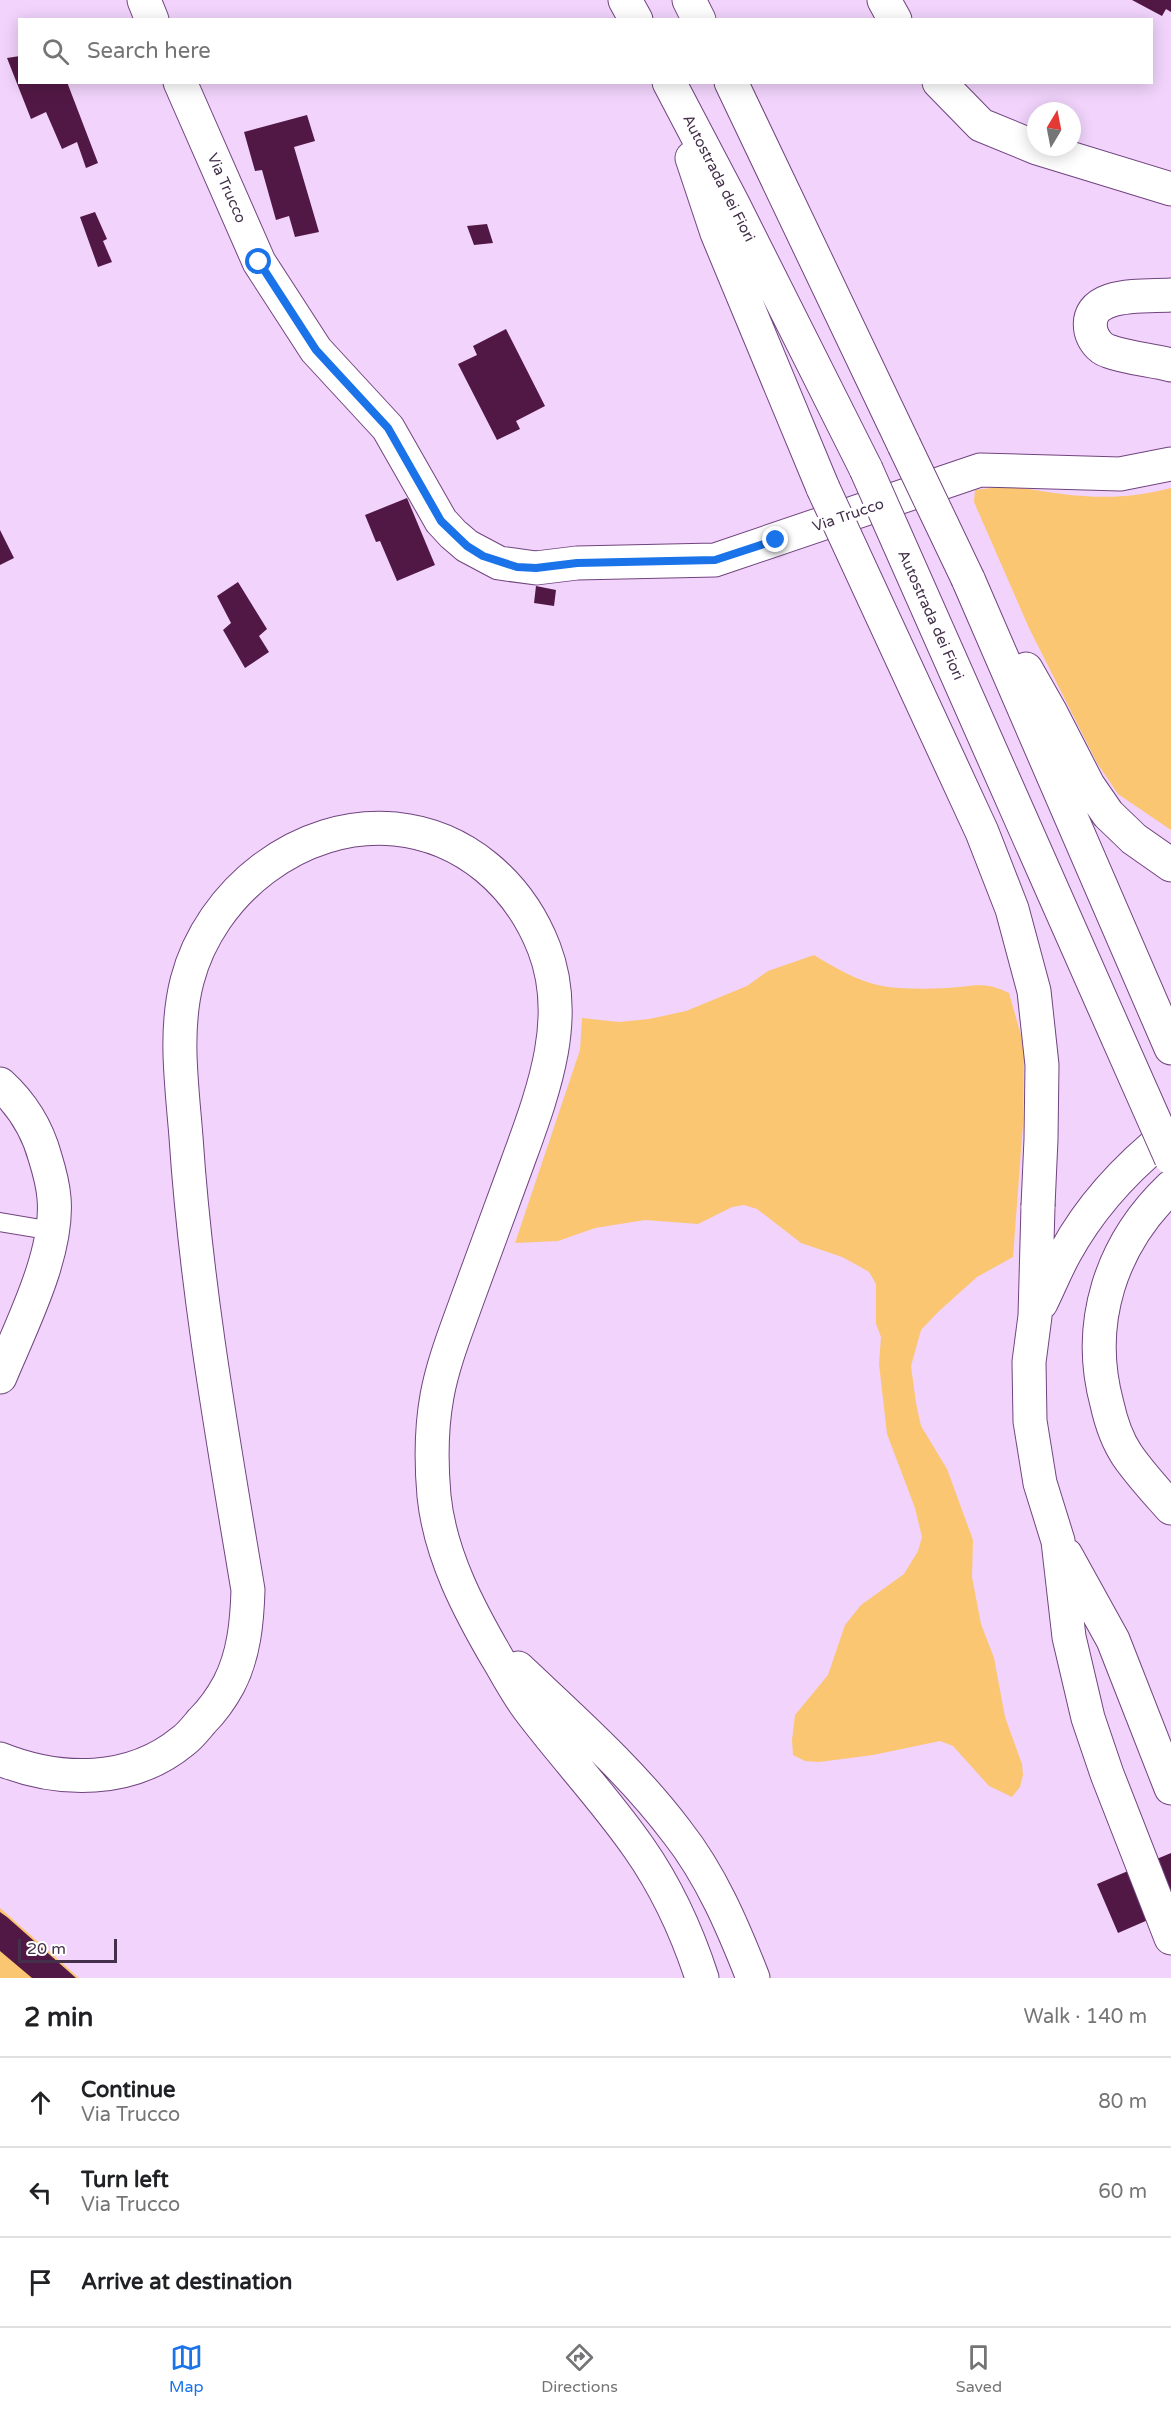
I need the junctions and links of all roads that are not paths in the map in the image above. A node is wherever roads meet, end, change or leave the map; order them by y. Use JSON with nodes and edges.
{"nodes":[{"id":1,"x":144,"y":0,"type":"edge"},
{"id":2,"x":625,"y":0,"type":"edge"},
{"id":3,"x":688,"y":0,"type":"edge"},
{"id":4,"x":884,"y":0,"type":"edge"},
{"id":5,"x":151,"y":18,"type":"edge"},
{"id":6,"x":635,"y":18,"type":"edge"},
{"id":7,"x":698,"y":18,"type":"edge"},
{"id":8,"x":894,"y":18,"type":"edge"},
{"id":9,"x":181,"y":84,"type":"edge"},
{"id":10,"x":732,"y":84,"type":"edge"},
{"id":11,"x":941,"y":84,"type":"edge"},
{"id":12,"x":672,"y":87,"type":"edge"},
{"id":13,"x":1171,"y":189,"type":"edge"},
{"id":14,"x":1171,"y":296,"type":"edge"},
{"id":15,"x":1171,"y":364,"type":"edge"},
{"id":16,"x":1171,"y":464,"type":"edge"},
{"id":17,"x":968,"y":579,"type":"junction"},
{"id":18,"x":1171,"y":865,"type":"edge"},
{"id":19,"x":1171,"y":1048,"type":"edge"},
{"id":20,"x":0,"y":1084,"type":"edge"},
{"id":21,"x":1171,"y":1131,"type":"edge"},
{"id":22,"x":1171,"y":1158,"type":"edge"},
{"id":23,"x":1171,"y":1187,"type":"edge"},
{"id":24,"x":0,"y":1222,"type":"edge"},
{"id":25,"x":53,"y":1231,"type":"junction"},
{"id":26,"x":1035,"y":1316,"type":"junction"},
{"id":27,"x":0,"y":1377,"type":"edge"},
{"id":28,"x":1171,"y":1508,"type":"edge"},
{"id":29,"x":1058,"y":1540,"type":"junction"},
{"id":30,"x":484,"y":1635,"type":"junction"},
{"id":31,"x":0,"y":1759,"type":"edge"},
{"id":32,"x":1171,"y":1788,"type":"edge"},
{"id":33,"x":1171,"y":1938,"type":"edge"},
{"id":34,"x":702,"y":1978,"type":"edge"},
{"id":35,"x":753,"y":1978,"type":"edge"}],
"edges":[{"from":1,"to":5,"type":"main road"},
{"from":2,"to":6,"type":"main road"},
{"from":3,"to":7,"type":"main road"},
{"from":4,"to":8,"type":"main road"},
{"from":9,"to":16,"type":"main road","name":"Via Trucco"},
{"from":10,"to":17,"type":"main road","bridge":true},
{"from":11,"to":13,"type":"main road"},
{"from":12,"to":22,"type":"main road","name":"Autostrada dei Fiori","bridge":true},
{"from":12,"to":26,"type":"main road","bridge":true},
{"from":14,"to":15,"type":"main road"},
{"from":17,"to":18,"type":"main road"},
{"from":17,"to":19,"type":"main road"},
{"from":20,"to":25,"type":"main road"},
{"from":21,"to":26,"type":"main road"},
{"from":23,"to":28,"type":"main road"},
{"from":24,"to":25,"type":"lane"},
{"from":25,"to":27,"type":"main road"},
{"from":26,"to":29,"type":"main road"},
{"from":29,"to":32,"type":"main road"},
{"from":29,"to":33,"type":"main road"},
{"from":30,"to":31,"type":"main road"},
{"from":30,"to":34,"type":"main road"},
{"from":30,"to":35,"type":"main road"}]}
